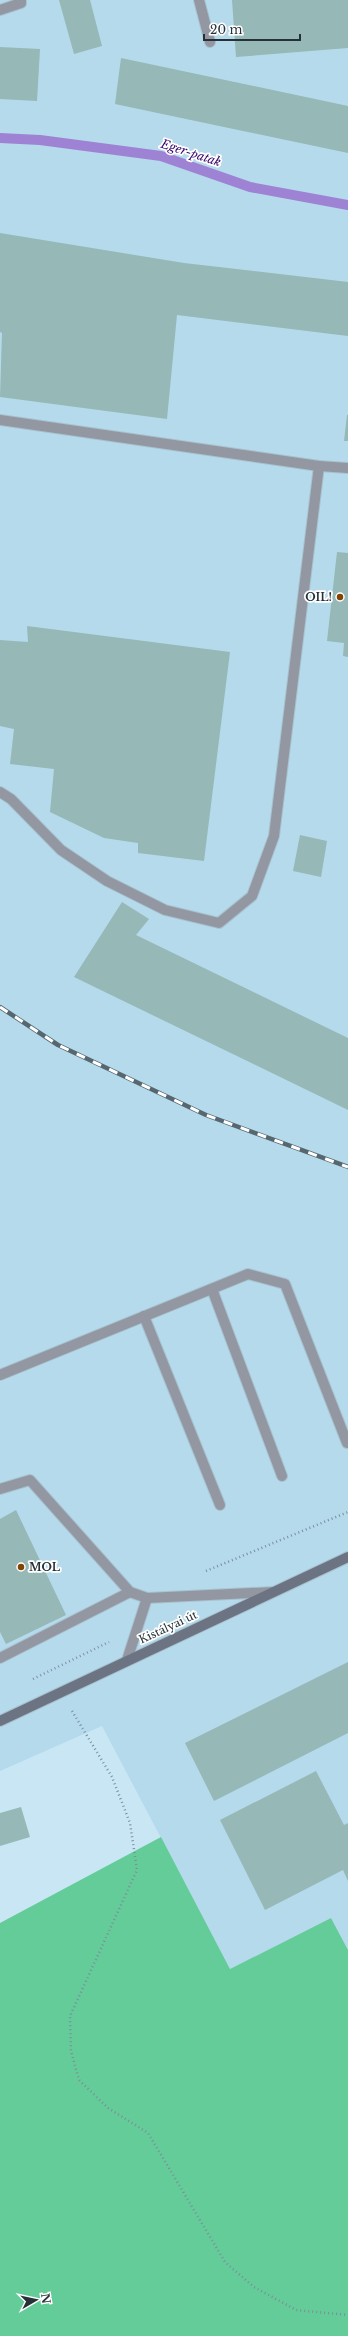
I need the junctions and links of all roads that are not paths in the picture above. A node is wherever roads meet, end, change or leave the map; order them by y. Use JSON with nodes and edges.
{"nodes":[{"id":1,"x":21,"y":0,"type":"edge"},
{"id":2,"x":199,"y":0,"type":"edge"},
{"id":3,"x":0,"y":10,"type":"edge"},
{"id":4,"x":210,"y":42,"type":"dead end"},
{"id":5,"x":0,"y":420,"type":"edge"},
{"id":6,"x":319,"y":466,"type":"junction"},
{"id":7,"x":348,"y":468,"type":"edge"},
{"id":8,"x":0,"y":792,"type":"edge"},
{"id":9,"x":212,"y":1289,"type":"junction"},
{"id":10,"x":144,"y":1316,"type":"junction"},
{"id":11,"x":0,"y":1375,"type":"edge"},
{"id":12,"x":347,"y":1443,"type":"dead end"},
{"id":13,"x":282,"y":1476,"type":"dead end"},
{"id":14,"x":0,"y":1489,"type":"edge"},
{"id":15,"x":220,"y":1505,"type":"dead end"},
{"id":16,"x":348,"y":1558,"type":"edge"},
{"id":17,"x":130,"y":1592,"type":"junction"},
{"id":18,"x":273,"y":1592,"type":"junction"},
{"id":19,"x":147,"y":1598,"type":"junction"},
{"id":20,"x":0,"y":1658,"type":"edge"},
{"id":21,"x":127,"y":1660,"type":"junction"},
{"id":22,"x":0,"y":1721,"type":"edge"}],
"edges":[{"from":1,"to":3,"type":"lane"},
{"from":2,"to":4,"type":"lane"},
{"from":5,"to":6,"type":"lane"},
{"from":6,"to":7,"type":"lane"},
{"from":6,"to":8,"type":"lane"},
{"from":9,"to":10,"type":"lane"},
{"from":9,"to":12,"type":"lane"},
{"from":9,"to":13,"type":"lane"},
{"from":10,"to":11,"type":"lane"},
{"from":10,"to":15,"type":"lane"},
{"from":14,"to":17,"type":"lane"},
{"from":16,"to":18,"type":"main road","name":"Kistályai út"},
{"from":17,"to":19,"type":"lane"},
{"from":17,"to":20,"type":"lane"},
{"from":18,"to":19,"type":"lane"},
{"from":18,"to":21,"type":"main road","name":"Kistályai út"},
{"from":19,"to":21,"type":"lane"},
{"from":21,"to":22,"type":"main road","name":"Kistályai út"}]}
